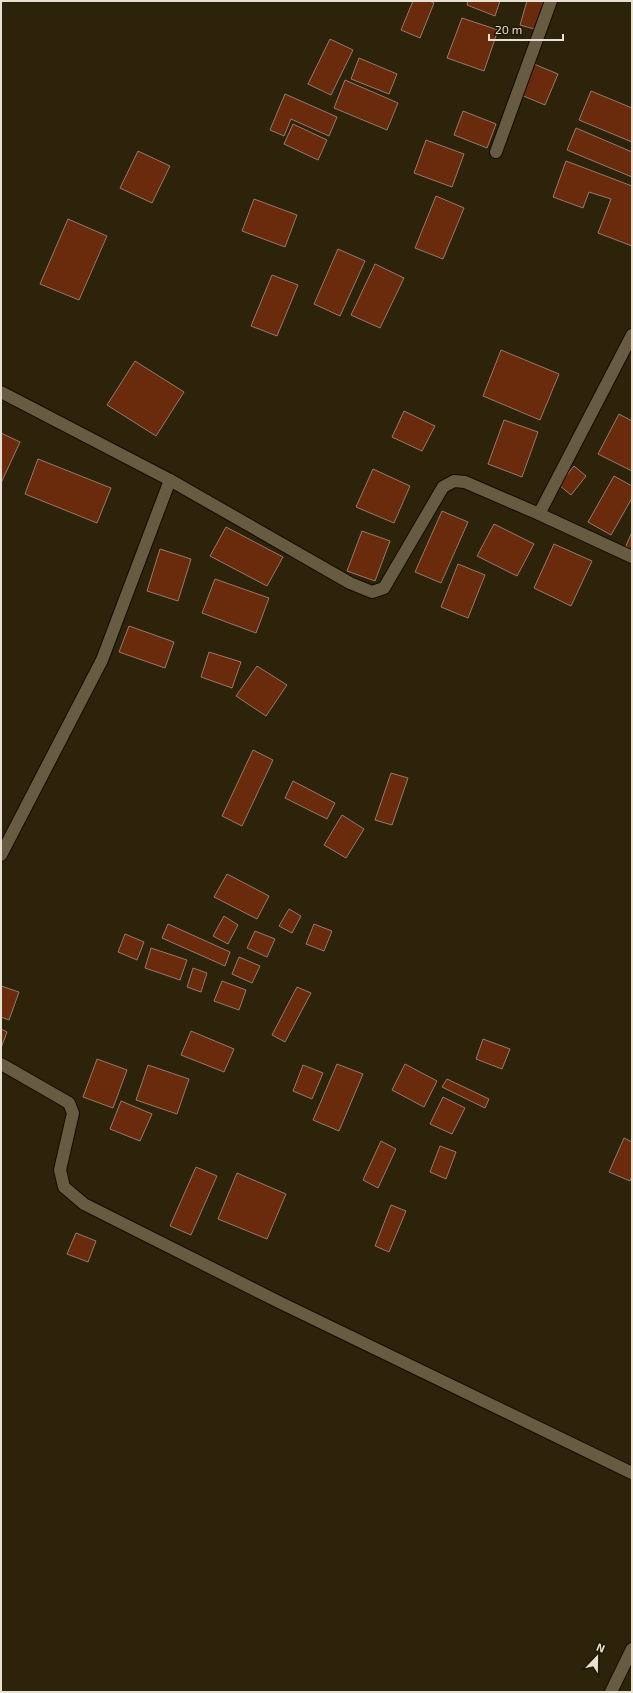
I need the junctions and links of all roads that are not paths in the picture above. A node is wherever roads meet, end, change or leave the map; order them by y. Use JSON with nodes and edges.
{"nodes":[{"id":1,"x":551,"y":1,"type":"edge"},
{"id":2,"x":496,"y":152,"type":"dead end"},
{"id":3,"x":632,"y":335,"type":"edge"},
{"id":4,"x":1,"y":392,"type":"edge"},
{"id":5,"x":170,"y":480,"type":"junction"},
{"id":6,"x":539,"y":514,"type":"junction"},
{"id":7,"x":632,"y":557,"type":"edge"},
{"id":8,"x":1,"y":856,"type":"edge"},
{"id":9,"x":1,"y":1064,"type":"edge"},
{"id":10,"x":632,"y":1473,"type":"edge"},
{"id":11,"x":632,"y":1650,"type":"edge"},
{"id":12,"x":611,"y":1692,"type":"edge"}],
"edges":[{"from":1,"to":2,"type":"street"},
{"from":3,"to":6,"type":"street"},
{"from":4,"to":5,"type":"street"},
{"from":5,"to":6,"type":"street"},
{"from":5,"to":8,"type":"street"},
{"from":6,"to":7,"type":"street"},
{"from":9,"to":10,"type":"street"},
{"from":11,"to":12,"type":"street"}]}
